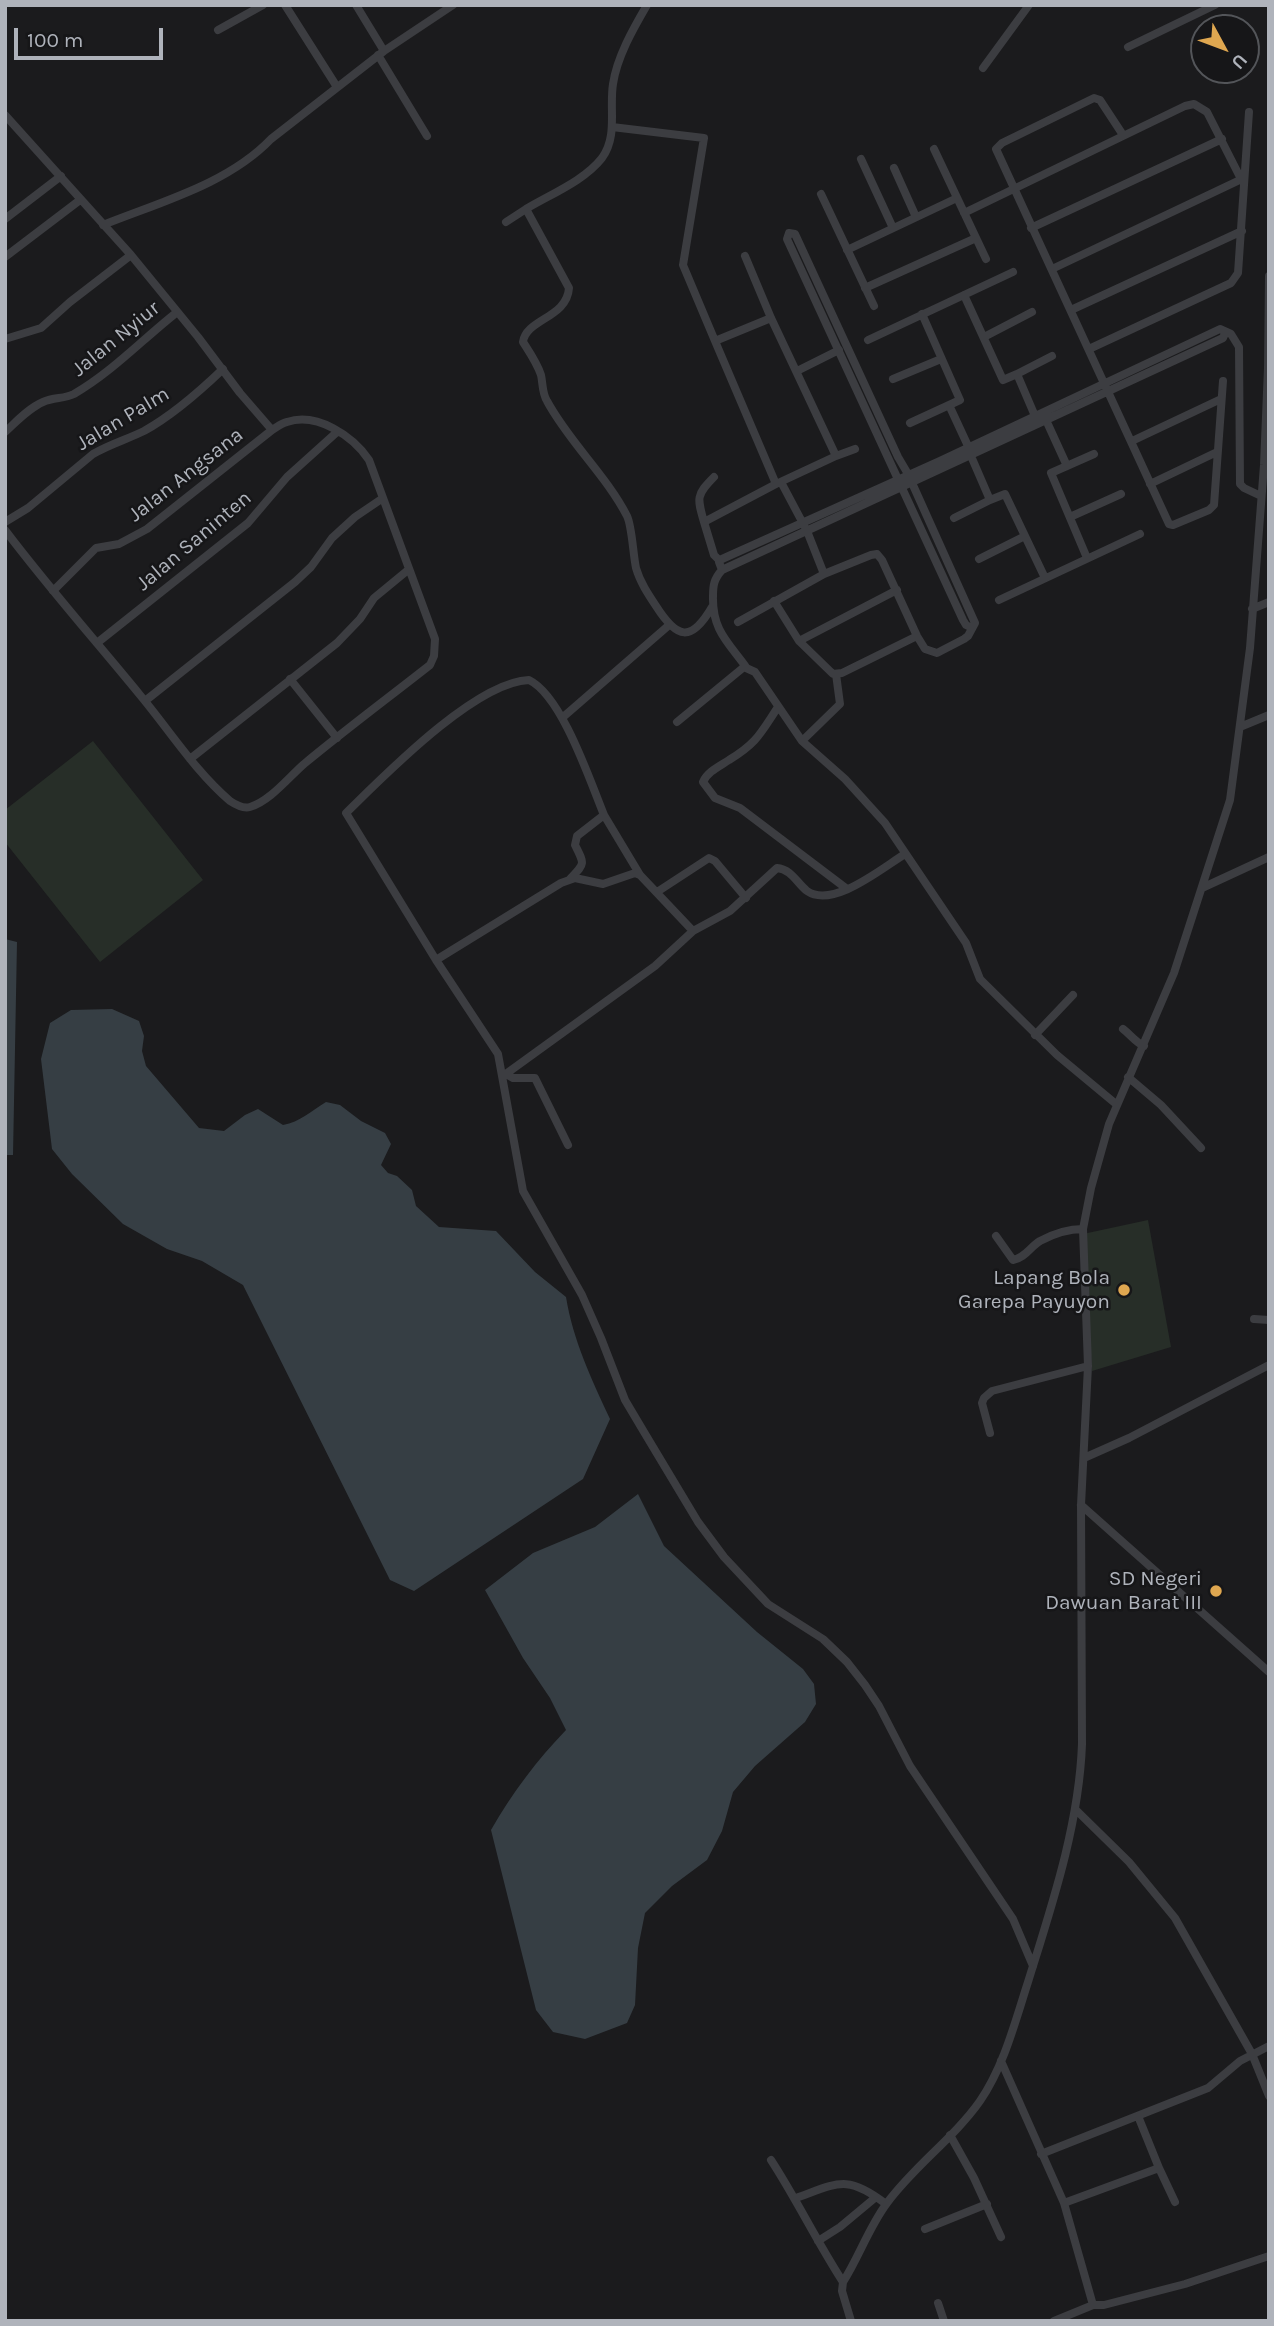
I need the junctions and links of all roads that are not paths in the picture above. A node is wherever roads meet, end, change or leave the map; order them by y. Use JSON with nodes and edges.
{"nodes":[{"id":1,"x":263,"y":5,"type":"edge"},
{"id":2,"x":285,"y":5,"type":"edge"},
{"id":3,"x":356,"y":5,"type":"edge"},
{"id":4,"x":453,"y":5,"type":"edge"},
{"id":5,"x":647,"y":5,"type":"edge"},
{"id":6,"x":1029,"y":5,"type":"edge"},
{"id":7,"x":1215,"y":5,"type":"edge"},
{"id":8,"x":218,"y":30,"type":"dead end"},
{"id":9,"x":1128,"y":47,"type":"dead end"},
{"id":10,"x":381,"y":53,"type":"junction"},
{"id":11,"x":983,"y":68,"type":"dead end"},
{"id":12,"x":337,"y":87,"type":"junction"},
{"id":13,"x":1249,"y":112,"type":"dead end"},
{"id":14,"x":6,"y":119,"type":"edge"},
{"id":15,"x":612,"y":127,"type":"junction"},
{"id":16,"x":1123,"y":135,"type":"junction"},
{"id":17,"x":428,"y":136,"type":"dead end"},
{"id":18,"x":1222,"y":139,"type":"junction"},
{"id":19,"x":934,"y":149,"type":"dead end"},
{"id":20,"x":861,"y":159,"type":"dead end"},
{"id":21,"x":894,"y":168,"type":"dead end"},
{"id":22,"x":61,"y":176,"type":"junction"},
{"id":23,"x":1244,"y":178,"type":"junction"},
{"id":24,"x":1013,"y":188,"type":"junction"},
{"id":25,"x":821,"y":194,"type":"dead end"},
{"id":26,"x":957,"y":198,"type":"junction"},
{"id":27,"x":80,"y":200,"type":"junction"},
{"id":28,"x":526,"y":209,"type":"junction"},
{"id":29,"x":964,"y":213,"type":"junction"},
{"id":30,"x":916,"y":217,"type":"junction"},
{"id":31,"x":5,"y":219,"type":"edge"},
{"id":32,"x":506,"y":222,"type":"dead end"},
{"id":33,"x":103,"y":225,"type":"junction"},
{"id":34,"x":893,"y":228,"type":"junction"},
{"id":35,"x":1031,"y":228,"type":"junction"},
{"id":36,"x":1242,"y":231,"type":"junction"},
{"id":37,"x":976,"y":238,"type":"junction"},
{"id":38,"x":847,"y":250,"type":"junction"},
{"id":39,"x":131,"y":255,"type":"junction"},
{"id":40,"x":745,"y":256,"type":"dead end"},
{"id":41,"x":5,"y":257,"type":"edge"},
{"id":42,"x":986,"y":259,"type":"dead end"},
{"id":43,"x":1052,"y":269,"type":"junction"},
{"id":44,"x":1013,"y":272,"type":"dead end"},
{"id":45,"x":1269,"y":276,"type":"edge"},
{"id":46,"x":814,"y":288,"type":"junction"},
{"id":47,"x":865,"y":288,"type":"junction"},
{"id":48,"x":964,"y":295,"type":"junction"},
{"id":49,"x":874,"y":306,"type":"dead end"},
{"id":50,"x":1071,"y":310,"type":"junction"},
{"id":51,"x":1032,"y":312,"type":"dead end"},
{"id":52,"x":176,"y":313,"type":"junction"},
{"id":53,"x":922,"y":314,"type":"junction"},
{"id":54,"x":771,"y":318,"type":"junction"},
{"id":55,"x":984,"y":337,"type":"junction"},
{"id":56,"x":5,"y":339,"type":"edge"},
{"id":57,"x":868,"y":340,"type":"dead end"},
{"id":58,"x":715,"y":341,"type":"junction"},
{"id":59,"x":1088,"y":349,"type":"junction"},
{"id":60,"x":839,"y":350,"type":"junction"},
{"id":61,"x":1052,"y":356,"type":"dead end"},
{"id":62,"x":942,"y":359,"type":"junction"},
{"id":63,"x":223,"y":369,"type":"junction"},
{"id":64,"x":796,"y":371,"type":"junction"},
{"id":65,"x":1017,"y":374,"type":"junction"},
{"id":66,"x":893,"y":379,"type":"dead end"},
{"id":67,"x":1223,"y":381,"type":"dead end"},
{"id":68,"x":1106,"y":387,"type":"junction"},
{"id":69,"x":1221,"y":399,"type":"junction"},
{"id":70,"x":948,"y":405,"type":"junction"},
{"id":71,"x":874,"y":406,"type":"junction"},
{"id":72,"x":865,"y":410,"type":"junction"},
{"id":73,"x":1035,"y":416,"type":"junction"},
{"id":74,"x":1046,"y":420,"type":"junction"},
{"id":75,"x":910,"y":423,"type":"dead end"},
{"id":76,"x":272,"y":430,"type":"junction"},
{"id":77,"x":5,"y":432,"type":"edge"},
{"id":78,"x":337,"y":432,"type":"junction"},
{"id":79,"x":1132,"y":441,"type":"junction"},
{"id":80,"x":968,"y":446,"type":"junction"},
{"id":81,"x":855,"y":449,"type":"dead end"},
{"id":82,"x":1217,"y":452,"type":"junction"},
{"id":83,"x":1094,"y":454,"type":"dead end"},
{"id":84,"x":836,"y":456,"type":"junction"},
{"id":85,"x":971,"y":456,"type":"junction"},
{"id":86,"x":894,"y":459,"type":"junction"},
{"id":87,"x":1067,"y":466,"type":"junction"},
{"id":88,"x":714,"y":477,"type":"dead end"},
{"id":89,"x":910,"y":478,"type":"junction"},
{"id":90,"x":899,"y":482,"type":"junction"},
{"id":91,"x":779,"y":483,"type":"junction"},
{"id":92,"x":1150,"y":484,"type":"junction"},
{"id":93,"x":1121,"y":494,"type":"dead end"},
{"id":94,"x":1261,"y":496,"type":"junction"},
{"id":95,"x":383,"y":498,"type":"junction"},
{"id":96,"x":990,"y":500,"type":"junction"},
{"id":97,"x":1070,"y":517,"type":"junction"},
{"id":98,"x":954,"y":518,"type":"dead end"},
{"id":99,"x":5,"y":522,"type":"edge"},
{"id":100,"x":704,"y":522,"type":"junction"},
{"id":101,"x":805,"y":527,"type":"junction"},
{"id":102,"x":5,"y":530,"type":"edge"},
{"id":103,"x":1140,"y":534,"type":"dead end"},
{"id":104,"x":1026,"y":536,"type":"junction"},
{"id":105,"x":1087,"y":558,"type":"junction"},
{"id":106,"x":979,"y":559,"type":"dead end"},
{"id":107,"x":721,"y":566,"type":"junction"},
{"id":108,"x":408,"y":570,"type":"junction"},
{"id":109,"x":824,"y":574,"type":"junction"},
{"id":110,"x":1045,"y":578,"type":"junction"},
{"id":111,"x":897,"y":590,"type":"junction"},
{"id":112,"x":53,"y":591,"type":"junction"},
{"id":113,"x":999,"y":600,"type":"dead end"},
{"id":114,"x":775,"y":601,"type":"junction"},
{"id":115,"x":1269,"y":602,"type":"edge"},
{"id":116,"x":712,"y":607,"type":"junction"},
{"id":117,"x":1252,"y":609,"type":"junction"},
{"id":118,"x":738,"y":622,"type":"dead end"},
{"id":119,"x":668,"y":626,"type":"junction"},
{"id":120,"x":972,"y":628,"type":"junction"},
{"id":121,"x":917,"y":636,"type":"junction"},
{"id":122,"x":799,"y":641,"type":"junction"},
{"id":123,"x":97,"y":643,"type":"junction"},
{"id":124,"x":746,"y":667,"type":"junction"},
{"id":125,"x":836,"y":674,"type":"junction"},
{"id":126,"x":290,"y":679,"type":"junction"},
{"id":127,"x":145,"y":701,"type":"junction"},
{"id":128,"x":778,"y":707,"type":"junction"},
{"id":129,"x":1269,"y":715,"type":"edge"},
{"id":130,"x":562,"y":718,"type":"junction"},
{"id":131,"x":677,"y":722,"type":"dead end"},
{"id":132,"x":1240,"y":727,"type":"junction"},
{"id":133,"x":337,"y":737,"type":"junction"},
{"id":134,"x":802,"y":741,"type":"junction"},
{"id":135,"x":190,"y":759,"type":"junction"},
{"id":136,"x":604,"y":815,"type":"junction"},
{"id":137,"x":905,"y":854,"type":"junction"},
{"id":138,"x":1269,"y":857,"type":"edge"},
{"id":139,"x":640,"y":875,"type":"junction"},
{"id":140,"x":570,"y":879,"type":"junction"},
{"id":141,"x":1202,"y":888,"type":"junction"},
{"id":142,"x":847,"y":889,"type":"junction"},
{"id":143,"x":657,"y":892,"type":"junction"},
{"id":144,"x":747,"y":898,"type":"junction"},
{"id":145,"x":693,"y":930,"type":"junction"},
{"id":146,"x":436,"y":960,"type":"junction"},
{"id":147,"x":1073,"y":995,"type":"dead end"},
{"id":148,"x":1124,"y":1030,"type":"dead end"},
{"id":149,"x":1035,"y":1035,"type":"junction"},
{"id":150,"x":1144,"y":1046,"type":"junction"},
{"id":151,"x":505,"y":1075,"type":"junction"},
{"id":152,"x":1128,"y":1077,"type":"junction"},
{"id":153,"x":1116,"y":1104,"type":"junction"},
{"id":154,"x":568,"y":1145,"type":"dead end"},
{"id":155,"x":1201,"y":1148,"type":"dead end"},
{"id":156,"x":1083,"y":1229,"type":"junction"},
{"id":157,"x":996,"y":1236,"type":"dead end"},
{"id":158,"x":1254,"y":1319,"type":"dead end"},
{"id":159,"x":1269,"y":1320,"type":"edge"},
{"id":160,"x":1269,"y":1364,"type":"edge"},
{"id":161,"x":1088,"y":1366,"type":"junction"},
{"id":162,"x":990,"y":1433,"type":"dead end"},
{"id":163,"x":1084,"y":1458,"type":"junction"},
{"id":164,"x":1081,"y":1505,"type":"junction"},
{"id":165,"x":1269,"y":1672,"type":"edge"},
{"id":166,"x":1075,"y":1809,"type":"junction"},
{"id":167,"x":1033,"y":1966,"type":"junction"},
{"id":168,"x":1269,"y":2046,"type":"edge"},
{"id":169,"x":1252,"y":2054,"type":"junction"},
{"id":170,"x":1001,"y":2061,"type":"junction"},
{"id":171,"x":1269,"y":2096,"type":"edge"},
{"id":172,"x":1138,"y":2116,"type":"junction"},
{"id":173,"x":950,"y":2135,"type":"junction"},
{"id":174,"x":1041,"y":2154,"type":"junction"},
{"id":175,"x":771,"y":2160,"type":"dead end"},
{"id":176,"x":1159,"y":2168,"type":"junction"},
{"id":177,"x":876,"y":2197,"type":"junction"},
{"id":178,"x":796,"y":2198,"type":"junction"},
{"id":179,"x":1175,"y":2202,"type":"dead end"},
{"id":180,"x":1064,"y":2203,"type":"junction"},
{"id":181,"x":886,"y":2204,"type":"junction"},
{"id":182,"x":987,"y":2204,"type":"junction"},
{"id":183,"x":925,"y":2229,"type":"dead end"},
{"id":184,"x":1001,"y":2237,"type":"dead end"},
{"id":185,"x":818,"y":2241,"type":"junction"},
{"id":186,"x":1269,"y":2256,"type":"edge"},
{"id":187,"x":843,"y":2282,"type":"junction"},
{"id":188,"x":938,"y":2303,"type":"dead end"},
{"id":189,"x":1093,"y":2305,"type":"junction"},
{"id":190,"x":850,"y":2321,"type":"edge"},
{"id":191,"x":944,"y":2321,"type":"edge"},
{"id":192,"x":1054,"y":2321,"type":"edge"}],
"edges":[{"from":1,"to":8,"type":"street"},
{"from":2,"to":12,"type":"street"},
{"from":3,"to":10,"type":"street"},
{"from":4,"to":10,"type":"street"},
{"from":5,"to":15,"type":"street"},
{"from":6,"to":11,"type":"street"},
{"from":7,"to":9,"type":"street"},
{"from":10,"to":12,"type":"street"},
{"from":10,"to":17,"type":"street"},
{"from":12,"to":33,"type":"street"},
{"from":13,"to":23,"type":"street"},
{"from":14,"to":22,"type":"street"},
{"from":15,"to":28,"type":"street"},
{"from":15,"to":58,"type":"street"},
{"from":16,"to":18,"type":"street"},
{"from":16,"to":24,"type":"street"},
{"from":16,"to":24,"type":"street"},
{"from":18,"to":23,"type":"street"},
{"from":18,"to":35,"type":"street"},
{"from":19,"to":26,"type":"street"},
{"from":20,"to":34,"type":"street"},
{"from":21,"to":30,"type":"street"},
{"from":22,"to":27,"type":"street"},
{"from":22,"to":31,"type":"street"},
{"from":23,"to":36,"type":"street"},
{"from":23,"to":43,"type":"street"},
{"from":24,"to":29,"type":"street"},
{"from":24,"to":35,"type":"street"},
{"from":25,"to":38,"type":"street"},
{"from":26,"to":29,"type":"street"},
{"from":26,"to":30,"type":"street"},
{"from":27,"to":33,"type":"street"},
{"from":27,"to":41,"type":"street"},
{"from":28,"to":32,"type":"street"},
{"from":28,"to":119,"type":"street"},
{"from":29,"to":37,"type":"street"},
{"from":30,"to":34,"type":"street"},
{"from":33,"to":39,"type":"street"},
{"from":34,"to":38,"type":"street"},
{"from":35,"to":43,"type":"street"},
{"from":36,"to":50,"type":"street"},
{"from":36,"to":59,"type":"street"},
{"from":37,"to":42,"type":"street"},
{"from":37,"to":47,"type":"street"},
{"from":38,"to":47,"type":"street"},
{"from":39,"to":52,"type":"street"},
{"from":39,"to":56,"type":"street"},
{"from":40,"to":54,"type":"street"},
{"from":43,"to":50,"type":"street"},
{"from":44,"to":48,"type":"street"},
{"from":45,"to":94,"type":"street"},
{"from":46,"to":46,"type":"street"},
{"from":46,"to":60,"type":"street"},
{"from":46,"to":71,"type":"street"},
{"from":47,"to":49,"type":"street"},
{"from":48,"to":53,"type":"street"},
{"from":48,"to":55,"type":"street"},
{"from":50,"to":59,"type":"street"},
{"from":51,"to":55,"type":"street"},
{"from":52,"to":63,"type":"street"},
{"from":52,"to":77,"type":"street","name":"Jalan Nyiur"},
{"from":53,"to":57,"type":"street"},
{"from":53,"to":62,"type":"street"},
{"from":54,"to":58,"type":"street"},
{"from":54,"to":64,"type":"street"},
{"from":55,"to":65,"type":"street"},
{"from":58,"to":91,"type":"street"},
{"from":59,"to":68,"type":"street"},
{"from":60,"to":64,"type":"street"},
{"from":60,"to":72,"type":"street"},
{"from":61,"to":65,"type":"street"},
{"from":62,"to":66,"type":"street"},
{"from":62,"to":70,"type":"street"},
{"from":63,"to":76,"type":"street"},
{"from":63,"to":99,"type":"street","name":"Jalan Palm"},
{"from":64,"to":84,"type":"street"},
{"from":65,"to":73,"type":"street"},
{"from":67,"to":69,"type":"street"},
{"from":68,"to":73,"type":"street"},
{"from":68,"to":74,"type":"street"},
{"from":68,"to":79,"type":"street"},
{"from":68,"to":94,"type":"street"},
{"from":69,"to":79,"type":"street"},
{"from":69,"to":82,"type":"street"},
{"from":70,"to":75,"type":"street"},
{"from":70,"to":80,"type":"street"},
{"from":71,"to":72,"type":"street"},
{"from":71,"to":86,"type":"street"},
{"from":72,"to":86,"type":"street"},
{"from":73,"to":80,"type":"street"},
{"from":74,"to":85,"type":"street"},
{"from":74,"to":87,"type":"street"},
{"from":76,"to":78,"type":"street"},
{"from":76,"to":112,"type":"street","name":"Jalan Angsana"},
{"from":78,"to":95,"type":"street"},
{"from":78,"to":123,"type":"street","name":"Jalan Saninten"},
{"from":79,"to":92,"type":"street"},
{"from":80,"to":89,"type":"street"},
{"from":81,"to":84,"type":"street"},
{"from":82,"to":92,"type":"street"},
{"from":82,"to":92,"type":"street"},
{"from":83,"to":87,"type":"street"},
{"from":84,"to":91,"type":"street"},
{"from":85,"to":89,"type":"street"},
{"from":85,"to":96,"type":"street"},
{"from":86,"to":89,"type":"street"},
{"from":86,"to":90,"type":"street"},
{"from":87,"to":97,"type":"street"},
{"from":88,"to":100,"type":"street"},
{"from":89,"to":90,"type":"street"},
{"from":89,"to":120,"type":"street"},
{"from":90,"to":101,"type":"street"},
{"from":90,"to":120,"type":"street"},
{"from":91,"to":100,"type":"street"},
{"from":91,"to":101,"type":"street"},
{"from":93,"to":97,"type":"street"},
{"from":94,"to":117,"type":"street"},
{"from":95,"to":108,"type":"street"},
{"from":95,"to":127,"type":"street"},
{"from":96,"to":98,"type":"street"},
{"from":96,"to":104,"type":"street"},
{"from":97,"to":105,"type":"street"},
{"from":100,"to":107,"type":"street"},
{"from":101,"to":107,"type":"street"},
{"from":101,"to":109,"type":"street"},
{"from":102,"to":112,"type":"street"},
{"from":103,"to":105,"type":"street"},
{"from":104,"to":106,"type":"street"},
{"from":104,"to":110,"type":"street"},
{"from":105,"to":110,"type":"street"},
{"from":107,"to":116,"type":"street"},
{"from":108,"to":126,"type":"street"},
{"from":108,"to":133,"type":"street"},
{"from":109,"to":111,"type":"street"},
{"from":109,"to":114,"type":"street"},
{"from":110,"to":113,"type":"street"},
{"from":111,"to":121,"type":"street"},
{"from":111,"to":122,"type":"street"},
{"from":112,"to":123,"type":"street"},
{"from":114,"to":118,"type":"street"},
{"from":114,"to":122,"type":"street"},
{"from":115,"to":117,"type":"street"},
{"from":116,"to":119,"type":"street"},
{"from":116,"to":124,"type":"street"},
{"from":117,"to":132,"type":"street"},
{"from":119,"to":130,"type":"street"},
{"from":120,"to":121,"type":"street"},
{"from":121,"to":125,"type":"street"},
{"from":122,"to":125,"type":"street"},
{"from":123,"to":127,"type":"street"},
{"from":124,"to":128,"type":"street"},
{"from":124,"to":131,"type":"street"},
{"from":125,"to":134,"type":"street"},
{"from":126,"to":133,"type":"street"},
{"from":126,"to":135,"type":"street"},
{"from":127,"to":135,"type":"street"},
{"from":128,"to":134,"type":"street"},
{"from":128,"to":142,"type":"street"},
{"from":129,"to":132,"type":"street"},
{"from":130,"to":136,"type":"street"},
{"from":130,"to":146,"type":"street"},
{"from":132,"to":141,"type":"street"},
{"from":133,"to":135,"type":"street"},
{"from":134,"to":137,"type":"street"},
{"from":136,"to":139,"type":"street"},
{"from":136,"to":140,"type":"street"},
{"from":137,"to":142,"type":"street"},
{"from":137,"to":149,"type":"street"},
{"from":138,"to":141,"type":"street"},
{"from":139,"to":140,"type":"street"},
{"from":139,"to":143,"type":"street"},
{"from":140,"to":146,"type":"street"},
{"from":141,"to":150,"type":"street"},
{"from":142,"to":144,"type":"street"},
{"from":143,"to":144,"type":"street"},
{"from":143,"to":145,"type":"street"},
{"from":144,"to":145,"type":"street"},
{"from":145,"to":151,"type":"street"},
{"from":146,"to":151,"type":"street"},
{"from":147,"to":149,"type":"street"},
{"from":148,"to":150,"type":"street"},
{"from":149,"to":153,"type":"street"},
{"from":150,"to":152,"type":"street"},
{"from":151,"to":154,"type":"street"},
{"from":151,"to":167,"type":"street"},
{"from":152,"to":153,"type":"street"},
{"from":152,"to":155,"type":"street"},
{"from":153,"to":156,"type":"street"},
{"from":156,"to":157,"type":"street"},
{"from":156,"to":161,"type":"street"},
{"from":158,"to":159,"type":"street"},
{"from":160,"to":163,"type":"street"},
{"from":161,"to":162,"type":"street"},
{"from":161,"to":163,"type":"street"},
{"from":163,"to":164,"type":"street"},
{"from":164,"to":165,"type":"street"},
{"from":164,"to":166,"type":"street"},
{"from":166,"to":167,"type":"street"},
{"from":166,"to":169,"type":"street"},
{"from":167,"to":170,"type":"street"},
{"from":168,"to":169,"type":"street"},
{"from":169,"to":171,"type":"street"},
{"from":169,"to":172,"type":"street"},
{"from":170,"to":173,"type":"street"},
{"from":170,"to":174,"type":"street"},
{"from":172,"to":174,"type":"street"},
{"from":172,"to":176,"type":"street"},
{"from":173,"to":181,"type":"street"},
{"from":173,"to":182,"type":"street"},
{"from":174,"to":180,"type":"street"},
{"from":175,"to":178,"type":"street"},
{"from":176,"to":179,"type":"street"},
{"from":176,"to":180,"type":"street"},
{"from":177,"to":178,"type":"street"},
{"from":177,"to":181,"type":"street"},
{"from":177,"to":185,"type":"street"},
{"from":178,"to":185,"type":"street"},
{"from":180,"to":189,"type":"street"},
{"from":181,"to":187,"type":"street"},
{"from":182,"to":183,"type":"street"},
{"from":182,"to":184,"type":"street"},
{"from":185,"to":187,"type":"street"},
{"from":186,"to":189,"type":"street"},
{"from":187,"to":190,"type":"street"},
{"from":188,"to":191,"type":"street"},
{"from":189,"to":192,"type":"street"}]}
